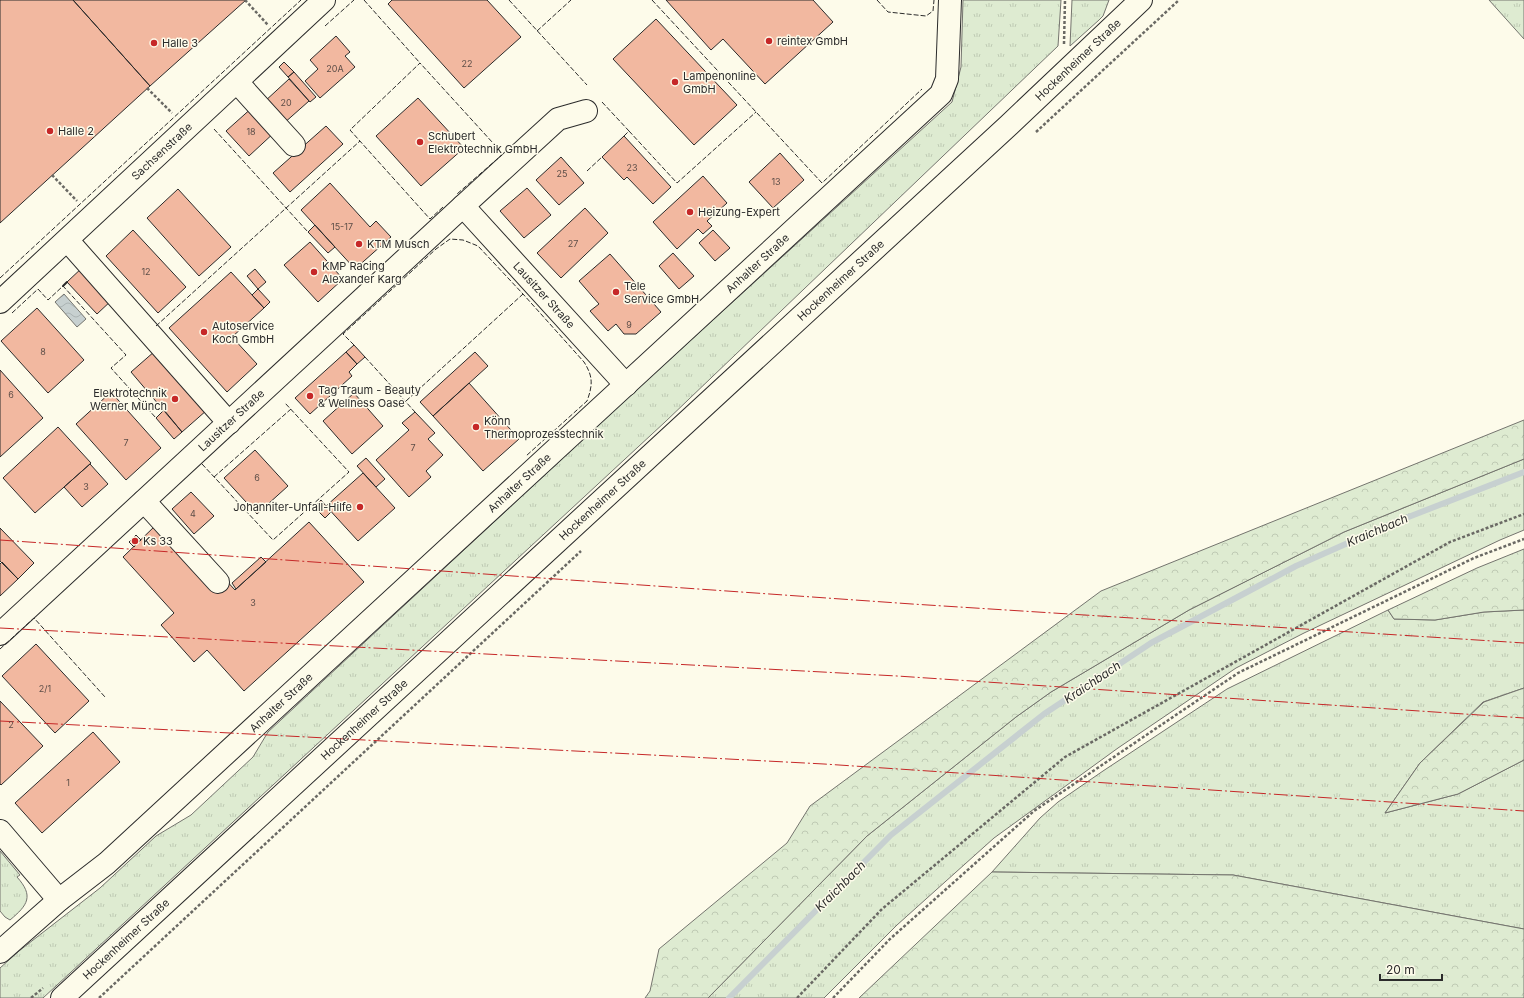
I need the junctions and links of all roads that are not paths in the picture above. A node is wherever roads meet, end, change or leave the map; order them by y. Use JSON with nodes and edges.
{"nodes":[{"id":1,"x":324,"y":0,"type":"edge"},
{"id":2,"x":950,"y":0,"type":"edge"},
{"id":3,"x":1141,"y":0,"type":"edge"},
{"id":4,"x":237,"y":82,"type":"junction"},
{"id":5,"x":586,"y":111,"type":"dead end"},
{"id":6,"x":294,"y":145,"type":"dead end"},
{"id":7,"x":463,"y":206,"type":"junction"},
{"id":8,"x":68,"y":240,"type":"junction"},
{"id":9,"x":0,"y":302,"type":"edge"},
{"id":10,"x":626,"y":385,"type":"junction"},
{"id":11,"x":229,"y":423,"type":"junction"},
{"id":12,"x":144,"y":501,"type":"junction"},
{"id":13,"x":218,"y":582,"type":"dead end"},
{"id":14,"x":0,"y":634,"type":"edge"},
{"id":15,"x":0,"y":831,"type":"edge"},
{"id":16,"x":59,"y":900,"type":"junction"},
{"id":17,"x":4,"y":941,"type":"edge"},
{"id":18,"x":62,"y":998,"type":"edge"}],
"edges":[{"from":1,"to":4,"type":"street","name":"Sachsenstraße"},
{"from":2,"to":10,"type":"street","name":"Anhalter Straße"},
{"from":3,"to":18,"type":"street","name":"Hockenheimer Straße"},
{"from":4,"to":6,"type":"street"},
{"from":4,"to":8,"type":"street","name":"Sachsenstraße"},
{"from":5,"to":7,"type":"street","name":"Lausitzer Straße"},
{"from":7,"to":10,"type":"street","name":"Lausitzer Straße"},
{"from":7,"to":11,"type":"street","name":"Lausitzer Straße"},
{"from":8,"to":9,"type":"street","name":"Sachsenstraße"},
{"from":8,"to":11,"type":"street"},
{"from":10,"to":16,"type":"street","name":"Anhalter Straße"},
{"from":11,"to":12,"type":"street","name":"Lausitzer Straße"},
{"from":12,"to":13,"type":"street"},
{"from":12,"to":14,"type":"street","name":"Lausitzer Straße"},
{"from":15,"to":16,"type":"street"},
{"from":16,"to":17,"type":"street"}]}
